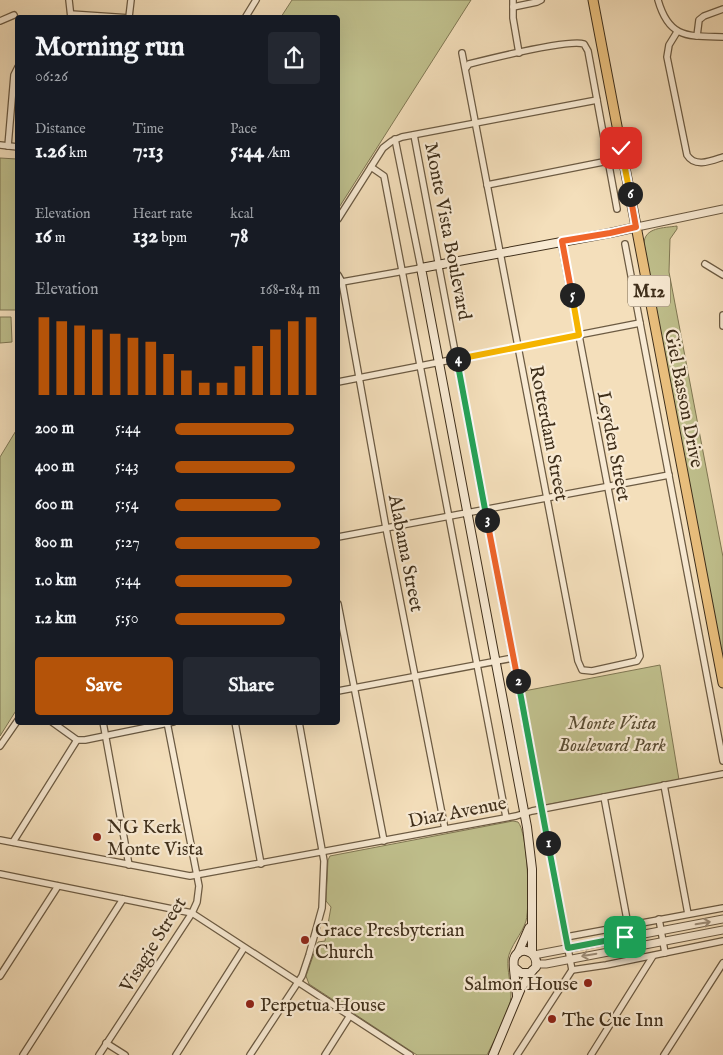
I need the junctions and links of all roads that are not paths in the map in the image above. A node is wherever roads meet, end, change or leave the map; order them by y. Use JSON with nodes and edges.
{"nodes":[{"id":1,"x":69,"y":0,"type":"edge"},
{"id":2,"x":131,"y":0,"type":"edge"},
{"id":3,"x":256,"y":0,"type":"edge"},
{"id":4,"x":541,"y":0,"type":"edge"},
{"id":5,"x":593,"y":0,"type":"edge"},
{"id":6,"x":658,"y":0,"type":"edge"},
{"id":7,"x":513,"y":3,"type":"edge"},
{"id":8,"x":723,"y":9,"type":"edge"},
{"id":9,"x":14,"y":15,"type":"dead end"},
{"id":10,"x":71,"y":15,"type":"edge"},
{"id":11,"x":129,"y":15,"type":"edge"},
{"id":12,"x":247,"y":15,"type":"edge"},
{"id":13,"x":0,"y":21,"type":"edge"},
{"id":14,"x":677,"y":32,"type":"junction"},
{"id":15,"x":697,"y":36,"type":"junction"},
{"id":16,"x":723,"y":37,"type":"edge"},
{"id":17,"x":462,"y":53,"type":"dead end"},
{"id":18,"x":519,"y":53,"type":"junction"},
{"id":19,"x":466,"y":68,"type":"junction"},
{"id":20,"x":15,"y":73,"type":"edge"},
{"id":21,"x":597,"y":100,"type":"junction"},
{"id":22,"x":476,"y":124,"type":"junction"},
{"id":23,"x":414,"y":135,"type":"junction"},
{"id":24,"x":395,"y":139,"type":"junction"},
{"id":25,"x":0,"y":146,"type":"edge"},
{"id":26,"x":8,"y":146,"type":"junction"},
{"id":27,"x":15,"y":147,"type":"edge"},
{"id":28,"x":723,"y":157,"type":"edge"},
{"id":29,"x":608,"y":161,"type":"junction"},
{"id":30,"x":371,"y":167,"type":"junction"},
{"id":31,"x":487,"y":184,"type":"junction"},
{"id":32,"x":618,"y":208,"type":"dead end"},
{"id":33,"x":723,"y":209,"type":"edge"},
{"id":34,"x":340,"y":216,"type":"edge"},
{"id":35,"x":636,"y":227,"type":"junction"},
{"id":36,"x":562,"y":241,"type":"junction"},
{"id":37,"x":625,"y":244,"type":"dead end"},
{"id":38,"x":500,"y":253,"type":"junction"},
{"id":39,"x":438,"y":264,"type":"junction"},
{"id":40,"x":705,"y":264,"type":"dead end"},
{"id":41,"x":421,"y":268,"type":"junction"},
{"id":42,"x":402,"y":272,"type":"junction"},
{"id":43,"x":723,"y":275,"type":"edge"},
{"id":44,"x":340,"y":278,"type":"edge"},
{"id":45,"x":342,"y":282,"type":"junction"},
{"id":46,"x":723,"y":315,"type":"edge"},
{"id":47,"x":640,"y":323,"type":"junction"},
{"id":48,"x":723,"y":326,"type":"edge"},
{"id":49,"x":579,"y":335,"type":"junction"},
{"id":50,"x":519,"y":347,"type":"junction"},
{"id":51,"x":457,"y":360,"type":"junction"},
{"id":52,"x":438,"y":363,"type":"junction"},
{"id":53,"x":420,"y":366,"type":"junction"},
{"id":54,"x":359,"y":377,"type":"junction"},
{"id":55,"x":340,"y":382,"type":"edge"},
{"id":56,"x":669,"y":474,"type":"junction"},
{"id":57,"x":608,"y":486,"type":"junction"},
{"id":58,"x":548,"y":497,"type":"junction"},
{"id":59,"x":485,"y":509,"type":"junction"},
{"id":60,"x":466,"y":513,"type":"junction"},
{"id":61,"x":449,"y":516,"type":"junction"},
{"id":62,"x":386,"y":528,"type":"junction"},
{"id":63,"x":340,"y":537,"type":"edge"},
{"id":64,"x":340,"y":614,"type":"edge"},
{"id":65,"x":513,"y":658,"type":"junction"},
{"id":66,"x":496,"y":662,"type":"junction"},
{"id":67,"x":477,"y":666,"type":"junction"},
{"id":68,"x":582,"y":670,"type":"joint"},
{"id":69,"x":415,"y":677,"type":"junction"},
{"id":70,"x":723,"y":684,"type":"edge"},
{"id":71,"x":355,"y":688,"type":"junction"},
{"id":72,"x":340,"y":691,"type":"edge"},
{"id":73,"x":15,"y":724,"type":"edge"},
{"id":74,"x":56,"y":725,"type":"edge"},
{"id":75,"x":104,"y":725,"type":"edge"},
{"id":76,"x":160,"y":725,"type":"edge"},
{"id":77,"x":169,"y":725,"type":"edge"},
{"id":78,"x":236,"y":725,"type":"edge"},
{"id":79,"x":300,"y":725,"type":"edge"},
{"id":80,"x":106,"y":737,"type":"junction"},
{"id":81,"x":77,"y":740,"type":"junction"},
{"id":82,"x":0,"y":746,"type":"edge"},
{"id":83,"x":723,"y":762,"type":"edge"},
{"id":84,"x":723,"y":774,"type":"edge"},
{"id":85,"x":664,"y":785,"type":"junction"},
{"id":86,"x":604,"y":797,"type":"junction"},
{"id":87,"x":542,"y":809,"type":"junction"},
{"id":88,"x":524,"y":814,"type":"junction"},
{"id":89,"x":506,"y":817,"type":"junction"},
{"id":90,"x":445,"y":829,"type":"junction"},
{"id":91,"x":0,"y":840,"type":"edge"},
{"id":92,"x":384,"y":841,"type":"junction"},
{"id":93,"x":12,"y":842,"type":"junction"},
{"id":94,"x":322,"y":852,"type":"junction"},
{"id":95,"x":261,"y":864,"type":"junction"},
{"id":96,"x":129,"y":865,"type":"junction"},
{"id":97,"x":0,"y":874,"type":"edge"},
{"id":98,"x":197,"y":876,"type":"junction"},
{"id":99,"x":58,"y":886,"type":"junction"},
{"id":100,"x":123,"y":899,"type":"junction"},
{"id":101,"x":723,"y":908,"type":"edge"},
{"id":102,"x":192,"y":913,"type":"junction"},
{"id":103,"x":688,"y":914,"type":"junction"},
{"id":104,"x":532,"y":917,"type":"junction"},
{"id":105,"x":659,"y":919,"type":"junction"},
{"id":106,"x":723,"y":919,"type":"edge"},
{"id":107,"x":628,"y":925,"type":"junction"},
{"id":108,"x":661,"y":930,"type":"junction"},
{"id":109,"x":723,"y":930,"type":"edge"},
{"id":110,"x":566,"y":937,"type":"junction"},
{"id":111,"x":663,"y":942,"type":"junction"},
{"id":112,"x":723,"y":942,"type":"edge"},
{"id":113,"x":244,"y":948,"type":"junction"},
{"id":114,"x":568,"y":948,"type":"junction"},
{"id":115,"x":518,"y":953,"type":"junction"},
{"id":116,"x":665,"y":953,"type":"junction"},
{"id":117,"x":533,"y":954,"type":"junction"},
{"id":118,"x":653,"y":956,"type":"junction"},
{"id":119,"x":570,"y":958,"type":"junction"},
{"id":120,"x":723,"y":963,"type":"edge"},
{"id":121,"x":537,"y":964,"type":"junction"},
{"id":122,"x":515,"y":968,"type":"junction"},
{"id":123,"x":572,"y":970,"type":"junction"},
{"id":124,"x":532,"y":971,"type":"junction"},
{"id":125,"x":0,"y":976,"type":"edge"},
{"id":126,"x":297,"y":983,"type":"junction"},
{"id":127,"x":517,"y":996,"type":"junction"},
{"id":128,"x":349,"y":1017,"type":"junction"},
{"id":129,"x":106,"y":1043,"type":"junction"},
{"id":130,"x":400,"y":1052,"type":"edge"},
{"id":131,"x":23,"y":1055,"type":"edge"},
{"id":132,"x":99,"y":1055,"type":"edge"},
{"id":133,"x":125,"y":1055,"type":"edge"},
{"id":134,"x":176,"y":1055,"type":"edge"},
{"id":135,"x":250,"y":1055,"type":"edge"},
{"id":136,"x":325,"y":1055,"type":"edge"},
{"id":137,"x":410,"y":1055,"type":"edge"},
{"id":138,"x":493,"y":1055,"type":"edge"},
{"id":139,"x":517,"y":1055,"type":"edge"},
{"id":140,"x":591,"y":1055,"type":"edge"},
{"id":141,"x":664,"y":1055,"type":"edge"}],
"edges":[{"from":1,"to":10,"type":"street"},
{"from":2,"to":11,"type":"street"},
{"from":3,"to":12,"type":"street"},
{"from":4,"to":7,"type":"street"},
{"from":5,"to":35,"type":"main road","name":"Giel Basson Drive","number":"M12"},
{"from":6,"to":14,"type":"street"},
{"from":7,"to":18,"type":"street"},
{"from":8,"to":15,"type":"street"},
{"from":9,"to":13,"type":"street"},
{"from":14,"to":15,"type":"street"},
{"from":14,"to":28,"type":"street"},
{"from":15,"to":16,"type":"street"},
{"from":17,"to":19,"type":"street","name":"Rotterdam Street"},
{"from":18,"to":19,"type":"street"},
{"from":18,"to":21,"type":"street"},
{"from":19,"to":22,"type":"street","name":"Rotterdam Street"},
{"from":20,"to":26,"type":"street"},
{"from":21,"to":22,"type":"street"},
{"from":21,"to":29,"type":"street"},
{"from":22,"to":23,"type":"street"},
{"from":22,"to":31,"type":"street","name":"Rotterdam Street"},
{"from":23,"to":24,"type":"street"},
{"from":23,"to":39,"type":"street","name":"Monte Vista Boulevard"},
{"from":24,"to":30,"type":"street"},
{"from":24,"to":41,"type":"street","name":"Monte Vista Boulevard"},
{"from":25,"to":26,"type":"street"},
{"from":26,"to":27,"type":"street"},
{"from":29,"to":31,"type":"street"},
{"from":29,"to":32,"type":"street"},
{"from":30,"to":34,"type":"street"},
{"from":30,"to":42,"type":"street"},
{"from":31,"to":38,"type":"street","name":"Rotterdam Street"},
{"from":33,"to":35,"type":"street"},
{"from":35,"to":36,"type":"main road"},
{"from":35,"to":70,"type":"main road","name":"Giel Basson Drive","number":"M12"},
{"from":36,"to":38,"type":"main road"},
{"from":36,"to":49,"type":"street","name":"Leyden Street"},
{"from":37,"to":47,"type":"street"},
{"from":38,"to":39,"type":"main road"},
{"from":38,"to":50,"type":"street","name":"Rotterdam Street"},
{"from":39,"to":41,"type":"main road"},
{"from":39,"to":51,"type":"street","name":"Monte Vista Boulevard"},
{"from":40,"to":43,"type":"street"},
{"from":41,"to":42,"type":"street"},
{"from":41,"to":52,"type":"main road","name":"Monte Vista Boulevard"},
{"from":42,"to":45,"type":"street"},
{"from":42,"to":53,"type":"street"},
{"from":44,"to":45,"type":"street","name":"Alabama Street"},
{"from":45,"to":54,"type":"street","name":"Alabama Street"},
{"from":46,"to":48,"type":"street"},
{"from":47,"to":49,"type":"street"},
{"from":47,"to":56,"type":"street"},
{"from":49,"to":50,"type":"street"},
{"from":49,"to":57,"type":"street","name":"Leyden Street"},
{"from":50,"to":51,"type":"street"},
{"from":50,"to":58,"type":"street","name":"Rotterdam Street"},
{"from":51,"to":52,"type":"street"},
{"from":51,"to":59,"type":"street","name":"Monte Vista Boulevard"},
{"from":52,"to":53,"type":"street"},
{"from":52,"to":60,"type":"main road","name":"Monte Vista Boulevard"},
{"from":53,"to":54,"type":"street"},
{"from":53,"to":61,"type":"street"},
{"from":54,"to":55,"type":"street"},
{"from":54,"to":62,"type":"street","name":"Alabama Street"},
{"from":56,"to":57,"type":"street"},
{"from":56,"to":83,"type":"street"},
{"from":57,"to":58,"type":"street"},
{"from":57,"to":68,"type":"street","name":"Leyden Street"},
{"from":58,"to":59,"type":"street"},
{"from":58,"to":68,"type":"street","name":"Rotterdam Street"},
{"from":59,"to":60,"type":"street"},
{"from":59,"to":65,"type":"street","name":"Monte Vista Boulevard"},
{"from":60,"to":61,"type":"street"},
{"from":60,"to":66,"type":"main road","name":"Monte Vista Boulevard"},
{"from":61,"to":62,"type":"street"},
{"from":61,"to":67,"type":"street"},
{"from":62,"to":63,"type":"street"},
{"from":62,"to":69,"type":"street","name":"Alabama Street"},
{"from":64,"to":71,"type":"street"},
{"from":65,"to":66,"type":"street"},
{"from":65,"to":87,"type":"street","name":"Monte Vista Boulevard"},
{"from":66,"to":67,"type":"street"},
{"from":66,"to":88,"type":"main road","name":"Monte Vista Boulevard"},
{"from":67,"to":69,"type":"street"},
{"from":67,"to":89,"type":"street"},
{"from":69,"to":71,"type":"street"},
{"from":69,"to":90,"type":"street","name":"Alabama Street"},
{"from":71,"to":72,"type":"street"},
{"from":71,"to":92,"type":"street"},
{"from":73,"to":82,"type":"street"},
{"from":74,"to":81,"type":"street"},
{"from":75,"to":80,"type":"street"},
{"from":76,"to":80,"type":"street"},
{"from":77,"to":98,"type":"street","name":"Visagie Street"},
{"from":78,"to":95,"type":"street"},
{"from":79,"to":94,"type":"street"},
{"from":80,"to":81,"type":"street"},
{"from":80,"to":96,"type":"street"},
{"from":81,"to":93,"type":"street"},
{"from":84,"to":85,"type":"street","name":"Diaz Avenue"},
{"from":85,"to":86,"type":"street","name":"Diaz Avenue"},
{"from":85,"to":103,"type":"street"},
{"from":86,"to":87,"type":"street","name":"Diaz Avenue"},
{"from":86,"to":107,"type":"street"},
{"from":87,"to":88,"type":"street","name":"Diaz Avenue"},
{"from":87,"to":110,"type":"street","name":"Monte Vista Boulevard"},
{"from":88,"to":89,"type":"street","name":"Diaz Avenue"},
{"from":88,"to":104,"type":"main road","name":"Monte Vista Boulevard"},
{"from":89,"to":90,"type":"street","name":"Diaz Avenue"},
{"from":90,"to":92,"type":"street","name":"Diaz Avenue"},
{"from":91,"to":93,"type":"street","name":"Diaz Avenue"},
{"from":92,"to":94,"type":"street","name":"Diaz Avenue"},
{"from":93,"to":96,"type":"street","name":"Diaz Avenue"},
{"from":94,"to":95,"type":"street","name":"Diaz Avenue"},
{"from":94,"to":126,"type":"street"},
{"from":95,"to":98,"type":"street","name":"Diaz Avenue"},
{"from":96,"to":98,"type":"street","name":"Diaz Avenue"},
{"from":97,"to":99,"type":"street"},
{"from":98,"to":102,"type":"street","name":"Visagie Street"},
{"from":99,"to":100,"type":"street"},
{"from":99,"to":125,"type":"street"},
{"from":100,"to":102,"type":"street"},
{"from":100,"to":131,"type":"street"},
{"from":101,"to":103,"type":"street"},
{"from":102,"to":113,"type":"street"},
{"from":102,"to":129,"type":"street","name":"Visagie Street"},
{"from":103,"to":105,"type":"street"},
{"from":104,"to":115,"type":"main road","name":"Monte Vista Boulevard"},
{"from":104,"to":117,"type":"main road","name":"Monte Vista Boulevard"},
{"from":105,"to":107,"type":"street"},
{"from":105,"to":108,"type":"street"},
{"from":108,"to":106,"type":"street","one_way":true},
{"from":107,"to":110,"type":"street"},
{"from":108,"to":111,"type":"street"},
{"from":108,"to":114,"type":"street"},
{"from":109,"to":111,"type":"street"},
{"from":110,"to":114,"type":"street","name":"Monte Vista Boulevard"},
{"from":111,"to":116,"type":"street"},
{"from":111,"to":119,"type":"street","one_way":true},
{"from":112,"to":116,"type":"street"},
{"from":113,"to":126,"type":"street"},
{"from":113,"to":134,"type":"street"},
{"from":114,"to":117,"type":"street"},
{"from":114,"to":119,"type":"street","name":"Monte Vista Boulevard"},
{"from":115,"to":117,"type":"main road"},
{"from":115,"to":122,"type":"main road"},
{"from":116,"to":118,"type":"street"},
{"from":117,"to":121,"type":"main road"},
{"from":118,"to":123,"type":"street"},
{"from":118,"to":140,"type":"street"},
{"from":119,"to":121,"type":"street"},
{"from":119,"to":123,"type":"street","name":"Monte Vista Boulevard"},
{"from":120,"to":141,"type":"street"},
{"from":121,"to":124,"type":"main road"},
{"from":122,"to":124,"type":"main road"},
{"from":122,"to":127,"type":"main road"},
{"from":123,"to":139,"type":"street"},
{"from":124,"to":127,"type":"main road"},
{"from":126,"to":128,"type":"street"},
{"from":126,"to":135,"type":"street"},
{"from":127,"to":138,"type":"main road"},
{"from":128,"to":130,"type":"street"},
{"from":128,"to":136,"type":"street"},
{"from":129,"to":132,"type":"street","name":"Visagie Street"},
{"from":129,"to":133,"type":"street"},
{"from":130,"to":137,"type":"street"}]}
